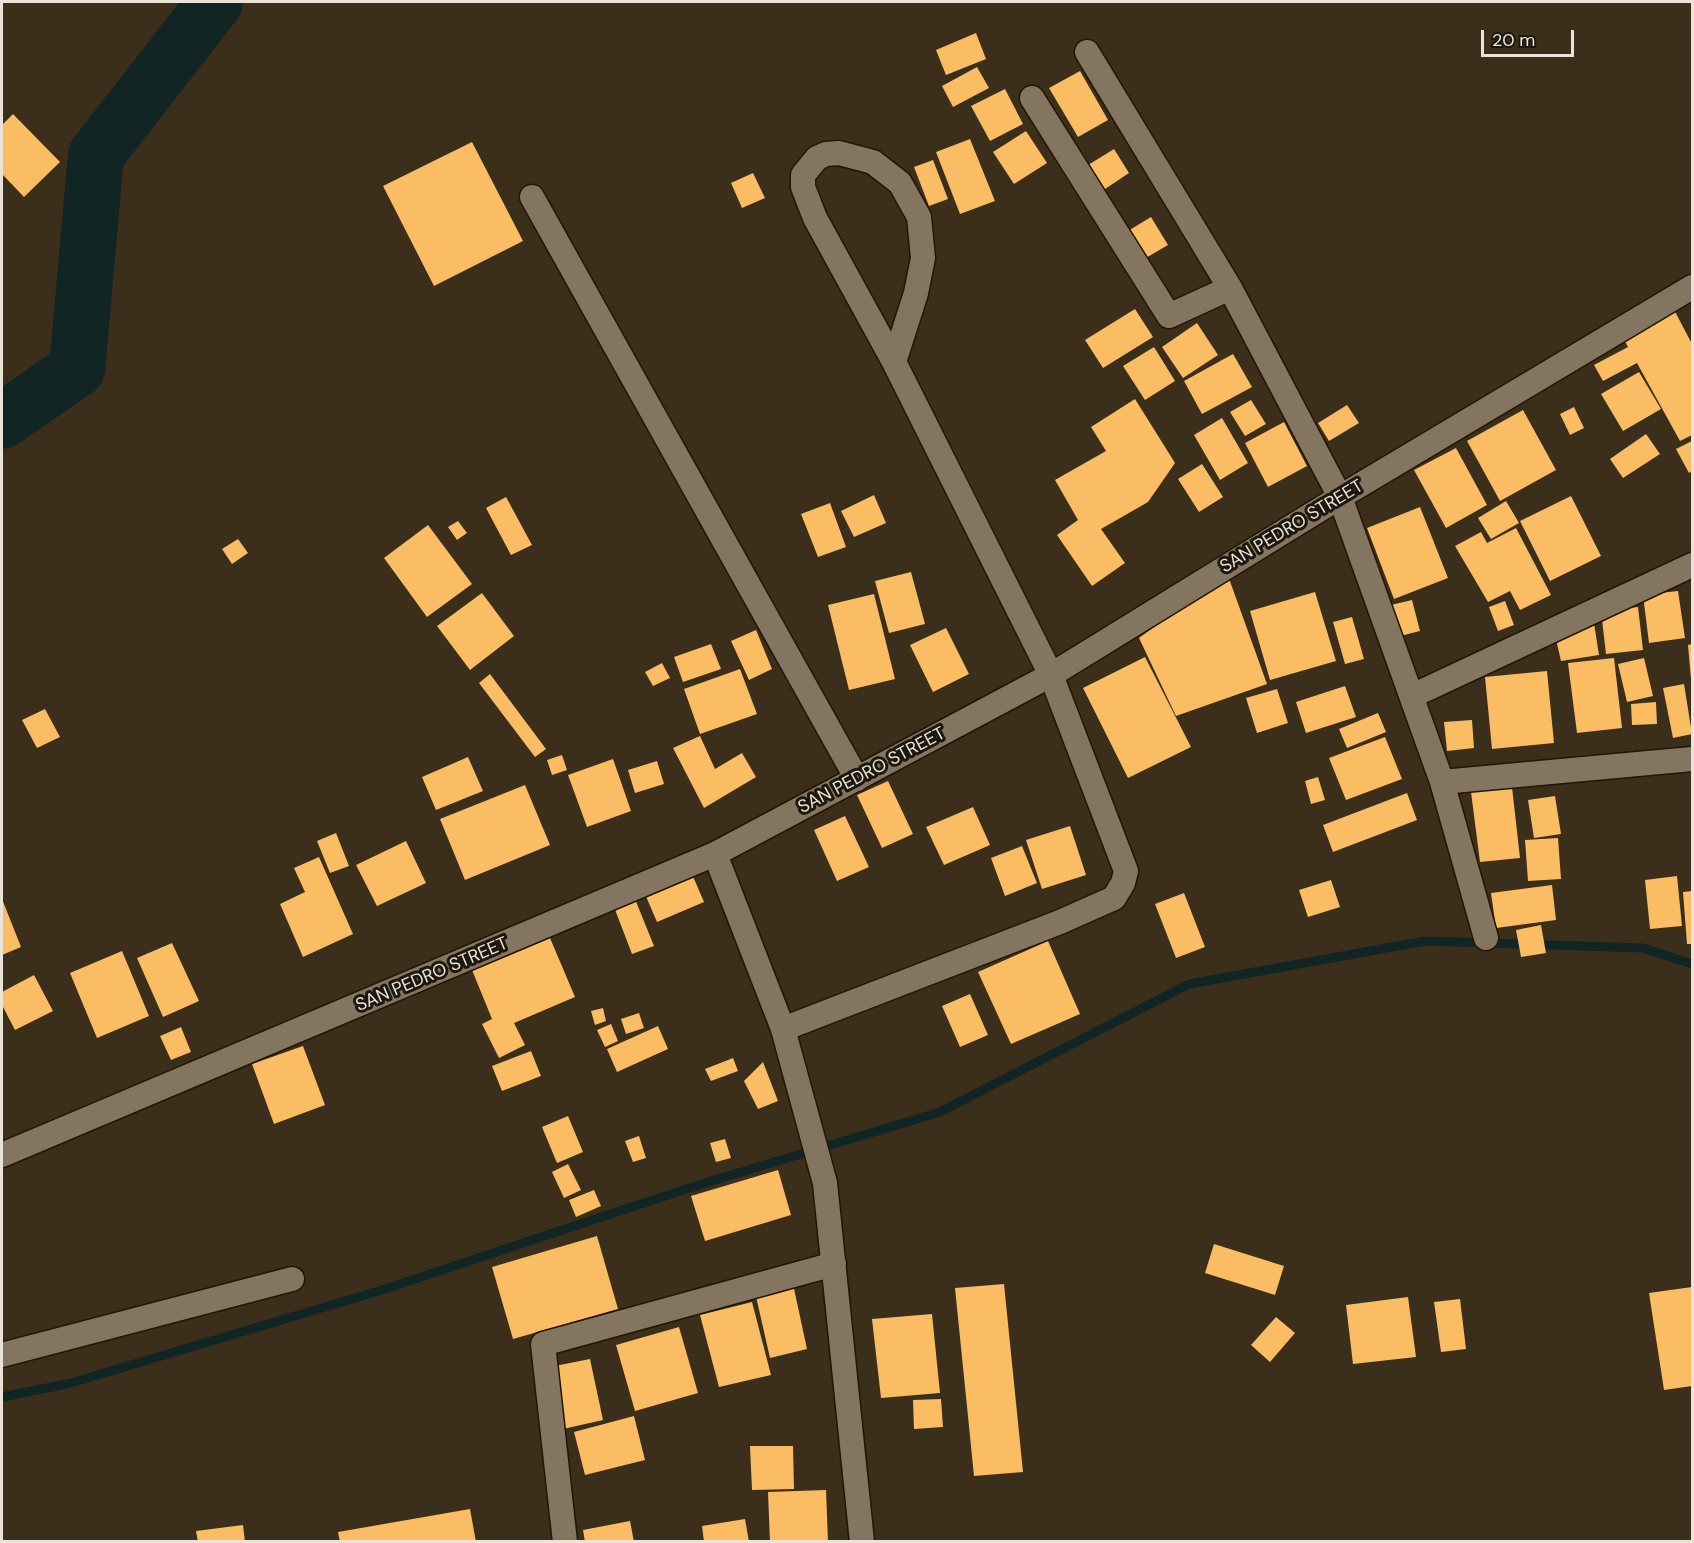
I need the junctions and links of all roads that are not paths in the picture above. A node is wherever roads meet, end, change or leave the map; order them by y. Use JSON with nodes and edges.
{"nodes":[{"id":1,"x":1087,"y":52,"type":"dead end"},
{"id":2,"x":1032,"y":98,"type":"dead end"},
{"id":3,"x":532,"y":197,"type":"dead end"},
{"id":4,"x":1692,"y":287,"type":"edge"},
{"id":5,"x":1230,"y":288,"type":"junction"},
{"id":6,"x":894,"y":362,"type":"junction"},
{"id":7,"x":1340,"y":497,"type":"junction"},
{"id":8,"x":1692,"y":565,"type":"edge"},
{"id":9,"x":1051,"y":675,"type":"junction"},
{"id":10,"x":1412,"y":696,"type":"junction"},
{"id":11,"x":1692,"y":759,"type":"edge"},
{"id":12,"x":857,"y":779,"type":"junction"},
{"id":13,"x":1442,"y":782,"type":"junction"},
{"id":14,"x":715,"y":854,"type":"junction"},
{"id":15,"x":1486,"y":938,"type":"dead end"},
{"id":16,"x":783,"y":1029,"type":"junction"},
{"id":17,"x":2,"y":1155,"type":"edge"},
{"id":18,"x":834,"y":1264,"type":"junction"},
{"id":19,"x":292,"y":1279,"type":"dead end"},
{"id":20,"x":2,"y":1355,"type":"edge"},
{"id":21,"x":565,"y":1542,"type":"edge"},
{"id":22,"x":862,"y":1542,"type":"edge"}],
"edges":[{"from":1,"to":5,"type":"street"},
{"from":2,"to":5,"type":"street"},
{"from":3,"to":12,"type":"street"},
{"from":4,"to":7,"type":"street","name":"SAN PEDRO STREET"},
{"from":5,"to":7,"type":"street"},
{"from":6,"to":6,"type":"street"},
{"from":6,"to":9,"type":"street"},
{"from":7,"to":9,"type":"street","name":"SAN PEDRO STREET"},
{"from":7,"to":10,"type":"street"},
{"from":8,"to":10,"type":"street"},
{"from":9,"to":12,"type":"street","name":"SAN PEDRO STREET"},
{"from":9,"to":16,"type":"street"},
{"from":10,"to":13,"type":"street"},
{"from":11,"to":13,"type":"street"},
{"from":12,"to":14,"type":"street","name":"SAN PEDRO STREET"},
{"from":13,"to":15,"type":"street"},
{"from":14,"to":16,"type":"street"},
{"from":14,"to":17,"type":"street","name":"SAN PEDRO STREET"},
{"from":16,"to":18,"type":"street"},
{"from":18,"to":21,"type":"street"},
{"from":18,"to":22,"type":"street"},
{"from":19,"to":20,"type":"street"}]}
